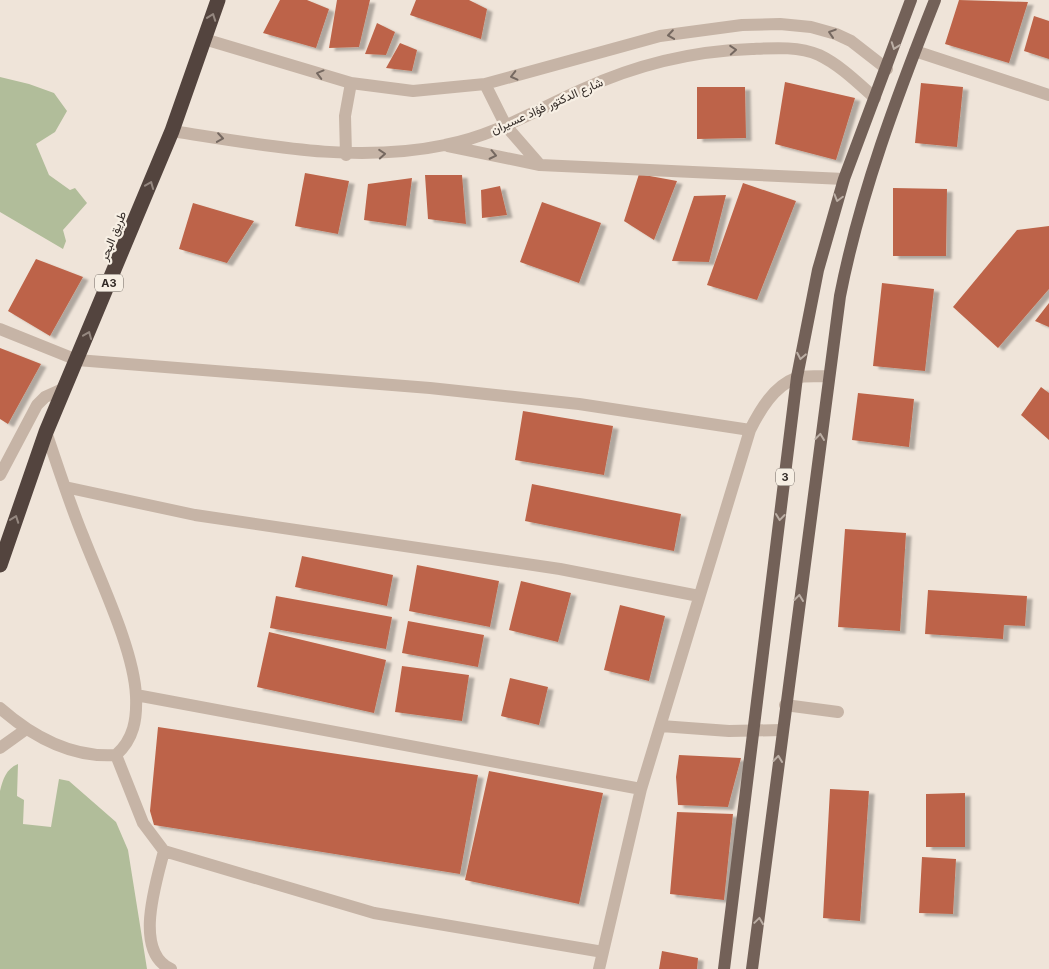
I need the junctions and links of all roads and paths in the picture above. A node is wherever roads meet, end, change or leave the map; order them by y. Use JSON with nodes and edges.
{"nodes":[{"id":1,"x":218,"y":0,"type":"edge"},
{"id":2,"x":912,"y":0,"type":"edge"},
{"id":3,"x":935,"y":0,"type":"edge"},
{"id":4,"x":204,"y":39,"type":"junction"},
{"id":5,"x":915,"y":51,"type":"junction"},
{"id":6,"x":887,"y":69,"type":"junction"},
{"id":7,"x":351,"y":82,"type":"junction"},
{"id":8,"x":485,"y":84,"type":"junction"},
{"id":9,"x":1049,"y":94,"type":"edge"},
{"id":10,"x":875,"y":98,"type":"junction"},
{"id":11,"x":506,"y":126,"type":"junction"},
{"id":12,"x":172,"y":131,"type":"junction"},
{"id":13,"x":447,"y":145,"type":"junction"},
{"id":14,"x":346,"y":154,"type":"junction"},
{"id":15,"x":540,"y":165,"type":"junction"},
{"id":16,"x":844,"y":179,"type":"junction"},
{"id":17,"x":0,"y":329,"type":"edge"},
{"id":18,"x":77,"y":360,"type":"junction"},
{"id":19,"x":828,"y":376,"type":"junction"},
{"id":20,"x":797,"y":377,"type":"junction"},
{"id":21,"x":65,"y":388,"type":"junction"},
{"id":22,"x":750,"y":430,"type":"junction"},
{"id":23,"x":46,"y":432,"type":"junction"},
{"id":24,"x":0,"y":475,"type":"edge"},
{"id":25,"x":65,"y":487,"type":"junction"},
{"id":26,"x":0,"y":565,"type":"edge"},
{"id":27,"x":699,"y":596,"type":"junction"},
{"id":28,"x":136,"y":694,"type":"junction"},
{"id":29,"x":785,"y":704,"type":"junction"},
{"id":30,"x":0,"y":708,"type":"edge"},
{"id":31,"x":838,"y":712,"type":"dead end"},
{"id":32,"x":661,"y":726,"type":"junction"},
{"id":33,"x":25,"y":730,"type":"junction"},
{"id":34,"x":782,"y":730,"type":"junction"},
{"id":35,"x":753,"y":731,"type":"junction"},
{"id":36,"x":0,"y":748,"type":"edge"},
{"id":37,"x":116,"y":755,"type":"junction"},
{"id":38,"x":641,"y":788,"type":"junction"},
{"id":39,"x":164,"y":851,"type":"junction"},
{"id":40,"x":603,"y":952,"type":"junction"},
{"id":41,"x":171,"y":969,"type":"edge"},
{"id":42,"x":599,"y":969,"type":"edge"},
{"id":43,"x":724,"y":969,"type":"edge"},
{"id":44,"x":752,"y":969,"type":"edge"}],
"edges":[{"from":4,"to":1,"type":"highway","name":"طريق البحر","number":"A3","one_way":true},
{"from":2,"to":6,"type":"main road","number":"3","one_way":true},
{"from":3,"to":5,"type":"main road"},
{"from":7,"to":4,"type":"street","one_way":true},
{"from":4,"to":12,"type":"highway","name":"طريق البحر","number":"A3"},
{"from":5,"to":9,"type":"street"},
{"from":5,"to":19,"type":"main road"},
{"from":6,"to":8,"type":"street","one_way":true},
{"from":6,"to":10,"type":"main road","number":"3"},
{"from":7,"to":8,"type":"street"},
{"from":7,"to":14,"type":"street"},
{"from":8,"to":11,"type":"street"},
{"from":11,"to":10,"type":"street","name":"شارع الدكتور فؤاد عسيران","one_way":true},
{"from":10,"to":16,"type":"main road","number":"3"},
{"from":11,"to":13,"type":"street","name":"شارع الدكتور فؤاد عسيران"},
{"from":11,"to":15,"type":"street"},
{"from":12,"to":14,"type":"street","name":"شارع الدكتور فؤاد عسيران","one_way":true},
{"from":18,"to":12,"type":"highway","name":"طريق البحر","number":"A3","one_way":true},
{"from":14,"to":13,"type":"street","name":"شارع الدكتور فؤاد عسيران","one_way":true},
{"from":13,"to":15,"type":"street","one_way":true},
{"from":15,"to":16,"type":"street"},
{"from":16,"to":20,"type":"main road","number":"3","one_way":true},
{"from":17,"to":18,"type":"street"},
{"from":18,"to":21,"type":"highway","name":"طريق البحر","number":"A3"},
{"from":18,"to":22,"type":"street"},
{"from":19,"to":20,"type":"street"},
{"from":29,"to":19,"type":"main road","one_way":true},
{"from":20,"to":22,"type":"street"},
{"from":20,"to":35,"type":"main road","number":"3","one_way":true},
{"from":21,"to":23,"type":"highway","name":"طريق البحر","number":"A3"},
{"from":21,"to":24,"type":"street"},
{"from":22,"to":27,"type":"street"},
{"from":23,"to":25,"type":"street"},
{"from":26,"to":23,"type":"highway","name":"طريق البحر","number":"A3","one_way":true},
{"from":25,"to":27,"type":"street"},
{"from":25,"to":28,"type":"street"},
{"from":27,"to":32,"type":"street"},
{"from":28,"to":37,"type":"street"},
{"from":28,"to":38,"type":"street"},
{"from":29,"to":31,"type":"street"},
{"from":29,"to":34,"type":"main road"},
{"from":30,"to":33,"type":"street"},
{"from":32,"to":35,"type":"street"},
{"from":32,"to":38,"type":"street"},
{"from":33,"to":36,"type":"street"},
{"from":33,"to":37,"type":"street"},
{"from":34,"to":35,"type":"street"},
{"from":44,"to":34,"type":"main road","one_way":true},
{"from":35,"to":43,"type":"main road","number":"3"},
{"from":37,"to":39,"type":"street"},
{"from":38,"to":40,"type":"street"},
{"from":39,"to":40,"type":"street"},
{"from":39,"to":41,"type":"street"},
{"from":40,"to":42,"type":"street"}]}
